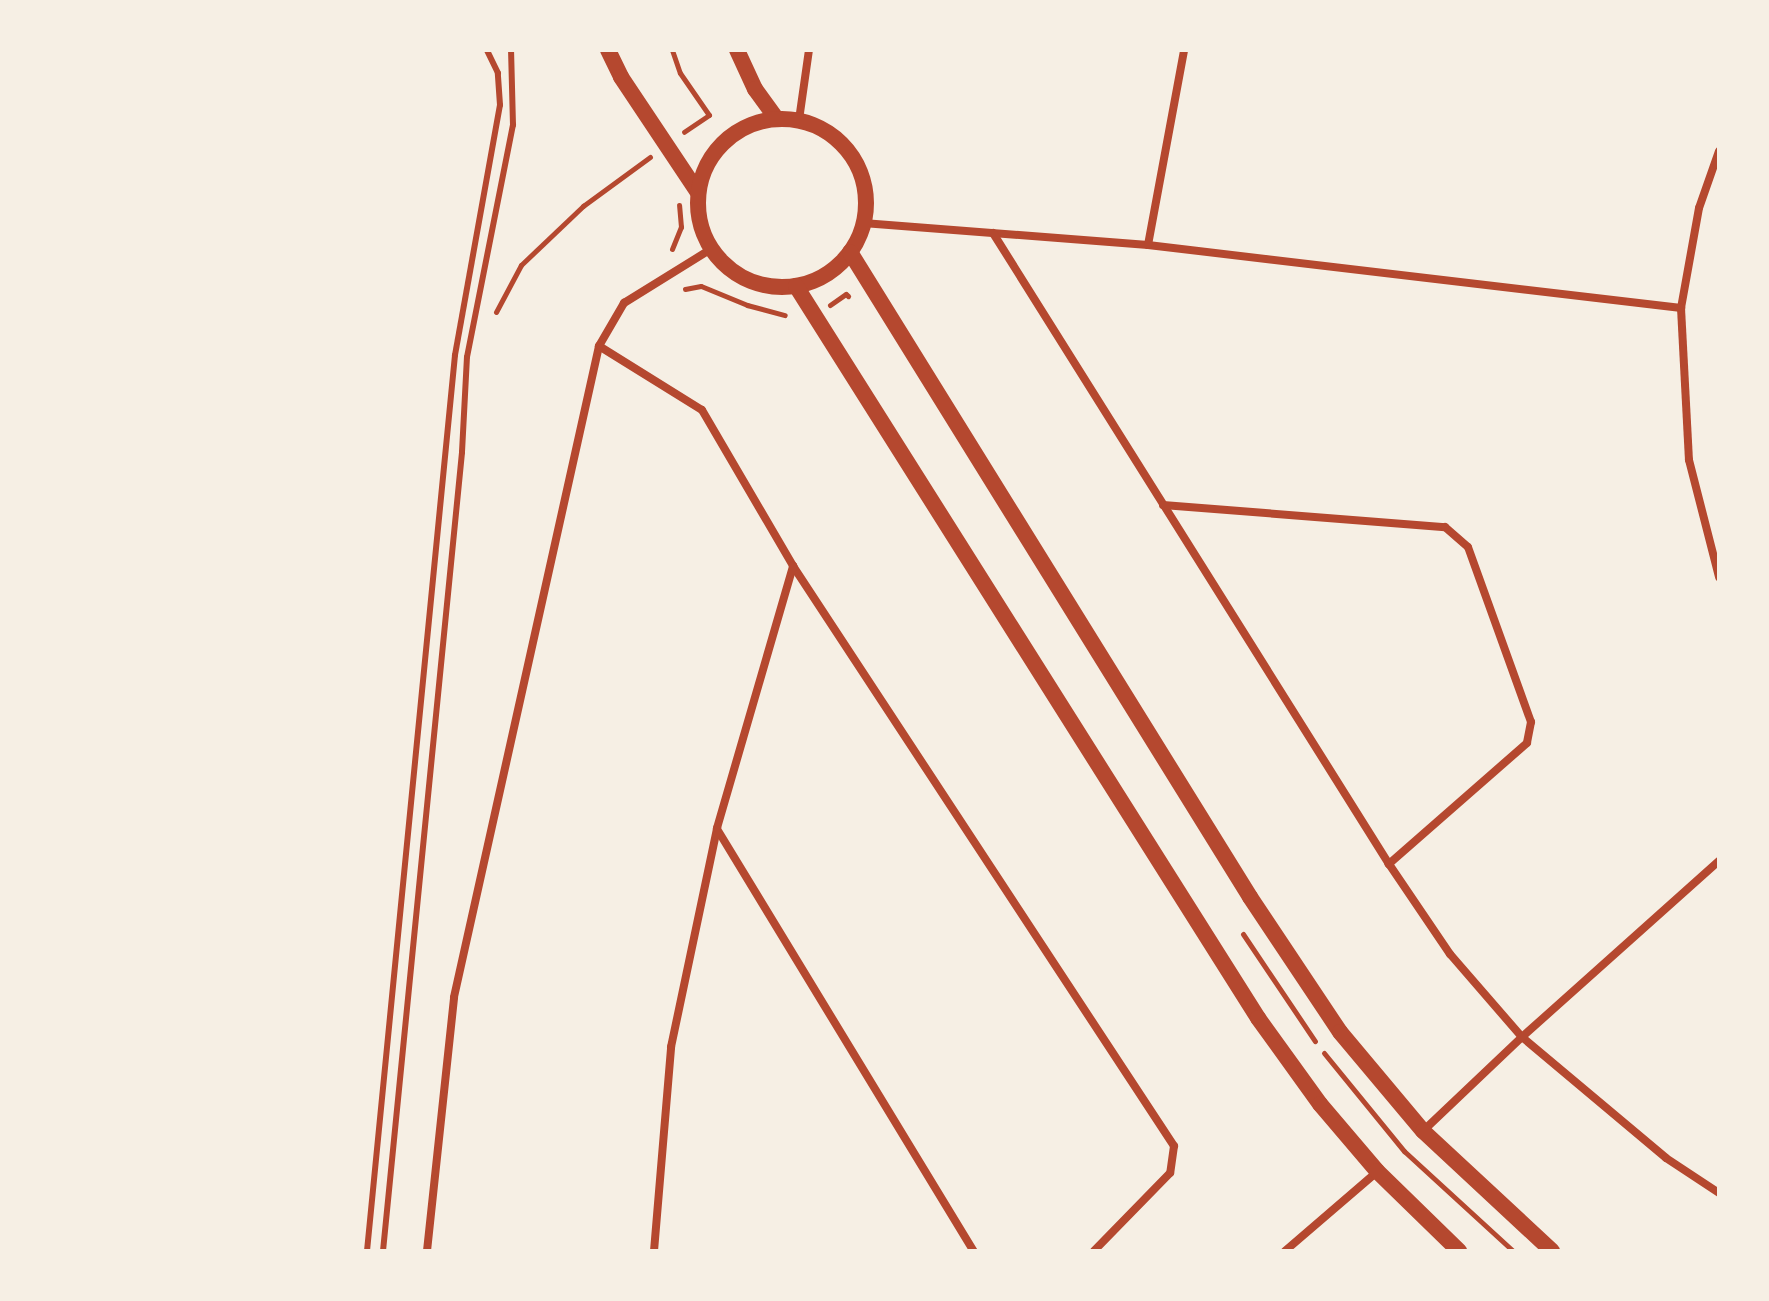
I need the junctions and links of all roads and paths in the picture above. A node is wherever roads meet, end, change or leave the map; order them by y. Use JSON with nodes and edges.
{"nodes":[{"id":1,"x":487,"y":50,"type":"edge"},
{"id":2,"x":511,"y":50,"type":"edge"},
{"id":3,"x":608,"y":50,"type":"edge"},
{"id":4,"x":672,"y":50,"type":"edge"},
{"id":5,"x":737,"y":50,"type":"edge"},
{"id":6,"x":809,"y":50,"type":"edge"},
{"id":7,"x":1184,"y":50,"type":"edge"},
{"id":8,"x":777,"y":119,"type":"junction"},
{"id":9,"x":799,"y":120,"type":"junction"},
{"id":10,"x":666,"y":144,"type":"junction"},
{"id":11,"x":1719,"y":151,"type":"edge"},
{"id":12,"x":649,"y":158,"type":"junction"},
{"id":13,"x":658,"y":170,"type":"dead end"},
{"id":14,"x":697,"y":191,"type":"junction"},
{"id":15,"x":676,"y":195,"type":"dead end"},
{"id":16,"x":863,"y":223,"type":"junction"},
{"id":17,"x":993,"y":233,"type":"junction"},
{"id":18,"x":1148,"y":245,"type":"junction"},
{"id":19,"x":711,"y":249,"type":"junction"},
{"id":20,"x":850,"y":252,"type":"junction"},
{"id":21,"x":667,"y":276,"type":"junction"},
{"id":22,"x":796,"y":286,"type":"junction"},
{"id":23,"x":846,"y":294,"type":"dead end"},
{"id":24,"x":1681,"y":308,"type":"junction"},
{"id":25,"x":815,"y":315,"type":"junction"},
{"id":26,"x":490,"y":324,"type":"dead end"},
{"id":27,"x":599,"y":346,"type":"junction"},
{"id":28,"x":1163,"y":505,"type":"junction"},
{"id":29,"x":793,"y":566,"type":"junction"},
{"id":30,"x":1719,"y":577,"type":"edge"},
{"id":31,"x":717,"y":828,"type":"junction"},
{"id":32,"x":1719,"y":862,"type":"edge"},
{"id":33,"x":1389,"y":864,"type":"junction"},
{"id":34,"x":1522,"y":1037,"type":"junction"},
{"id":35,"x":1423,"y":1131,"type":"junction"},
{"id":36,"x":1377,"y":1171,"type":"junction"},
{"id":37,"x":1719,"y":1193,"type":"edge"},
{"id":38,"x":367,"y":1251,"type":"edge"},
{"id":39,"x":383,"y":1251,"type":"edge"},
{"id":40,"x":427,"y":1251,"type":"edge"},
{"id":41,"x":654,"y":1251,"type":"edge"},
{"id":42,"x":974,"y":1251,"type":"edge"},
{"id":43,"x":1094,"y":1251,"type":"edge"},
{"id":44,"x":1285,"y":1251,"type":"edge"},
{"id":45,"x":1459,"y":1251,"type":"edge"},
{"id":46,"x":1552,"y":1251,"type":"edge"}],
"edges":[{"from":1,"to":38,"type":"lane"},
{"from":2,"to":39,"type":"lane"},
{"from":3,"to":10,"type":"main road"},
{"from":4,"to":10,"type":"path"},
{"from":5,"to":8,"type":"main road"},
{"from":6,"to":9,"type":"street"},
{"from":7,"to":18,"type":"street"},
{"from":8,"to":9,"type":"main road"},
{"from":8,"to":14,"type":"main road"},
{"from":9,"to":16,"type":"main road"},
{"from":10,"to":12,"type":"path"},
{"from":10,"to":14,"type":"main road"},
{"from":11,"to":24,"type":"street"},
{"from":12,"to":13,"type":"path"},
{"from":12,"to":26,"type":"path"},
{"from":14,"to":19,"type":"main road"},
{"from":15,"to":21,"type":"path"},
{"from":16,"to":17,"type":"street"},
{"from":16,"to":20,"type":"main road"},
{"from":17,"to":18,"type":"street"},
{"from":17,"to":28,"type":"street"},
{"from":18,"to":24,"type":"street"},
{"from":19,"to":21,"type":"street"},
{"from":19,"to":22,"type":"main road"},
{"from":20,"to":22,"type":"main road"},
{"from":20,"to":35,"type":"main road"},
{"from":21,"to":25,"type":"path"},
{"from":21,"to":27,"type":"street"},
{"from":22,"to":25,"type":"main road"},
{"from":23,"to":25,"type":"path"},
{"from":24,"to":30,"type":"street"},
{"from":25,"to":36,"type":"main road"},
{"from":27,"to":29,"type":"street"},
{"from":27,"to":40,"type":"street"},
{"from":28,"to":33,"type":"street"},
{"from":28,"to":33,"type":"street"},
{"from":29,"to":31,"type":"street"},
{"from":29,"to":43,"type":"street"},
{"from":31,"to":41,"type":"street"},
{"from":31,"to":42,"type":"street"},
{"from":32,"to":34,"type":"street"},
{"from":33,"to":34,"type":"street"},
{"from":34,"to":35,"type":"street"},
{"from":34,"to":37,"type":"street"},
{"from":35,"to":46,"type":"main road"},
{"from":36,"to":44,"type":"street"},
{"from":36,"to":45,"type":"main road"}]}
